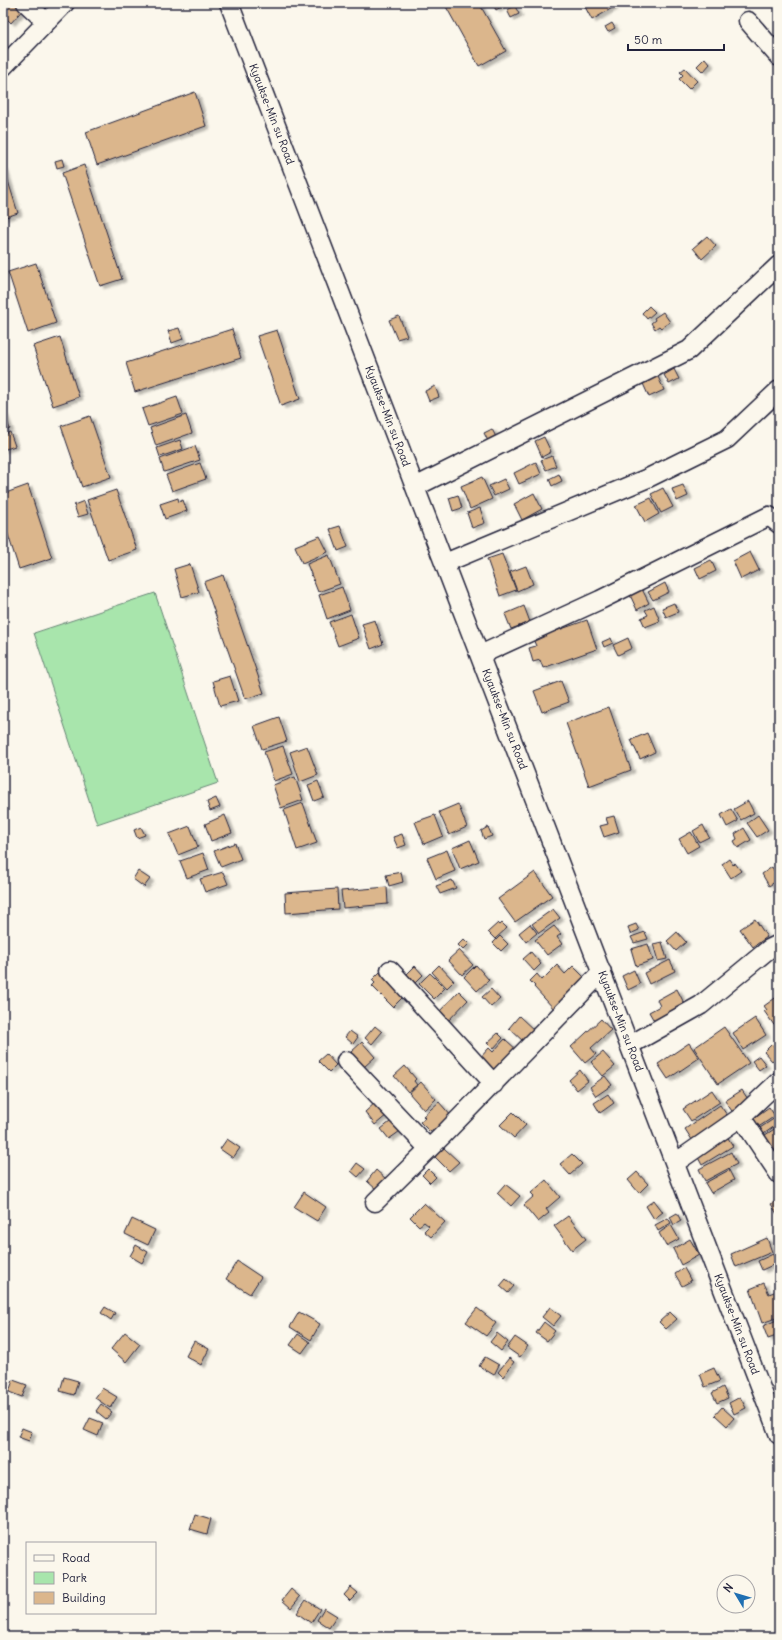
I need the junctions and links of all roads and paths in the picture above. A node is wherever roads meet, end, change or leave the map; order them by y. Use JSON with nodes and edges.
{"nodes":[{"id":1,"x":26,"y":3,"type":"edge"},
{"id":2,"x":65,"y":3,"type":"edge"},
{"id":3,"x":229,"y":3,"type":"edge"},
{"id":4,"x":748,"y":21,"type":"dead end"},
{"id":5,"x":46,"y":22,"type":"junction"},
{"id":6,"x":779,"y":57,"type":"edge"},
{"id":7,"x":3,"y":67,"type":"edge"},
{"id":8,"x":779,"y":265,"type":"edge"},
{"id":9,"x":779,"y":390,"type":"edge"},
{"id":10,"x":415,"y":487,"type":"junction"},
{"id":11,"x":779,"y":524,"type":"edge"},
{"id":12,"x":444,"y":563,"type":"junction"},
{"id":13,"x":480,"y":655,"type":"junction"},
{"id":14,"x":779,"y":944,"type":"edge"},
{"id":15,"x":390,"y":970,"type":"dead end"},
{"id":16,"x":602,"y":972,"type":"junction"},
{"id":17,"x":630,"y":1045,"type":"junction"},
{"id":18,"x":346,"y":1061,"type":"dead end"},
{"id":19,"x":779,"y":1081,"type":"edge"},
{"id":20,"x":494,"y":1084,"type":"junction"},
{"id":21,"x":741,"y":1117,"type":"junction"},
{"id":22,"x":429,"y":1149,"type":"junction"},
{"id":23,"x":675,"y":1163,"type":"junction"},
{"id":24,"x":779,"y":1174,"type":"edge"},
{"id":25,"x":375,"y":1202,"type":"dead end"},
{"id":26,"x":779,"y":1435,"type":"edge"}],
"edges":[{"from":1,"to":5,"type":"street"},
{"from":2,"to":5,"type":"street"},
{"from":3,"to":10,"type":"street","name":"Kyaukse-Min su Road"},
{"from":4,"to":6,"type":"street"},
{"from":5,"to":7,"type":"street"},
{"from":8,"to":10,"type":"street"},
{"from":9,"to":12,"type":"street"},
{"from":10,"to":12,"type":"street","name":"Kyaukse-Min su Road"},
{"from":11,"to":13,"type":"street"},
{"from":12,"to":13,"type":"street","name":"Kyaukse-Min su Road"},
{"from":13,"to":16,"type":"street","name":"Kyaukse-Min su Road"},
{"from":14,"to":17,"type":"street"},
{"from":15,"to":20,"type":"street"},
{"from":16,"to":17,"type":"street","name":"Kyaukse-Min su Road"},
{"from":16,"to":20,"type":"street"},
{"from":17,"to":23,"type":"street","name":"Kyaukse-Min su Road"},
{"from":18,"to":22,"type":"street"},
{"from":19,"to":21,"type":"street"},
{"from":20,"to":22,"type":"street"},
{"from":21,"to":23,"type":"street"},
{"from":21,"to":24,"type":"street"},
{"from":22,"to":25,"type":"street"},
{"from":23,"to":26,"type":"street","name":"Kyaukse-Min su Road"}]}
